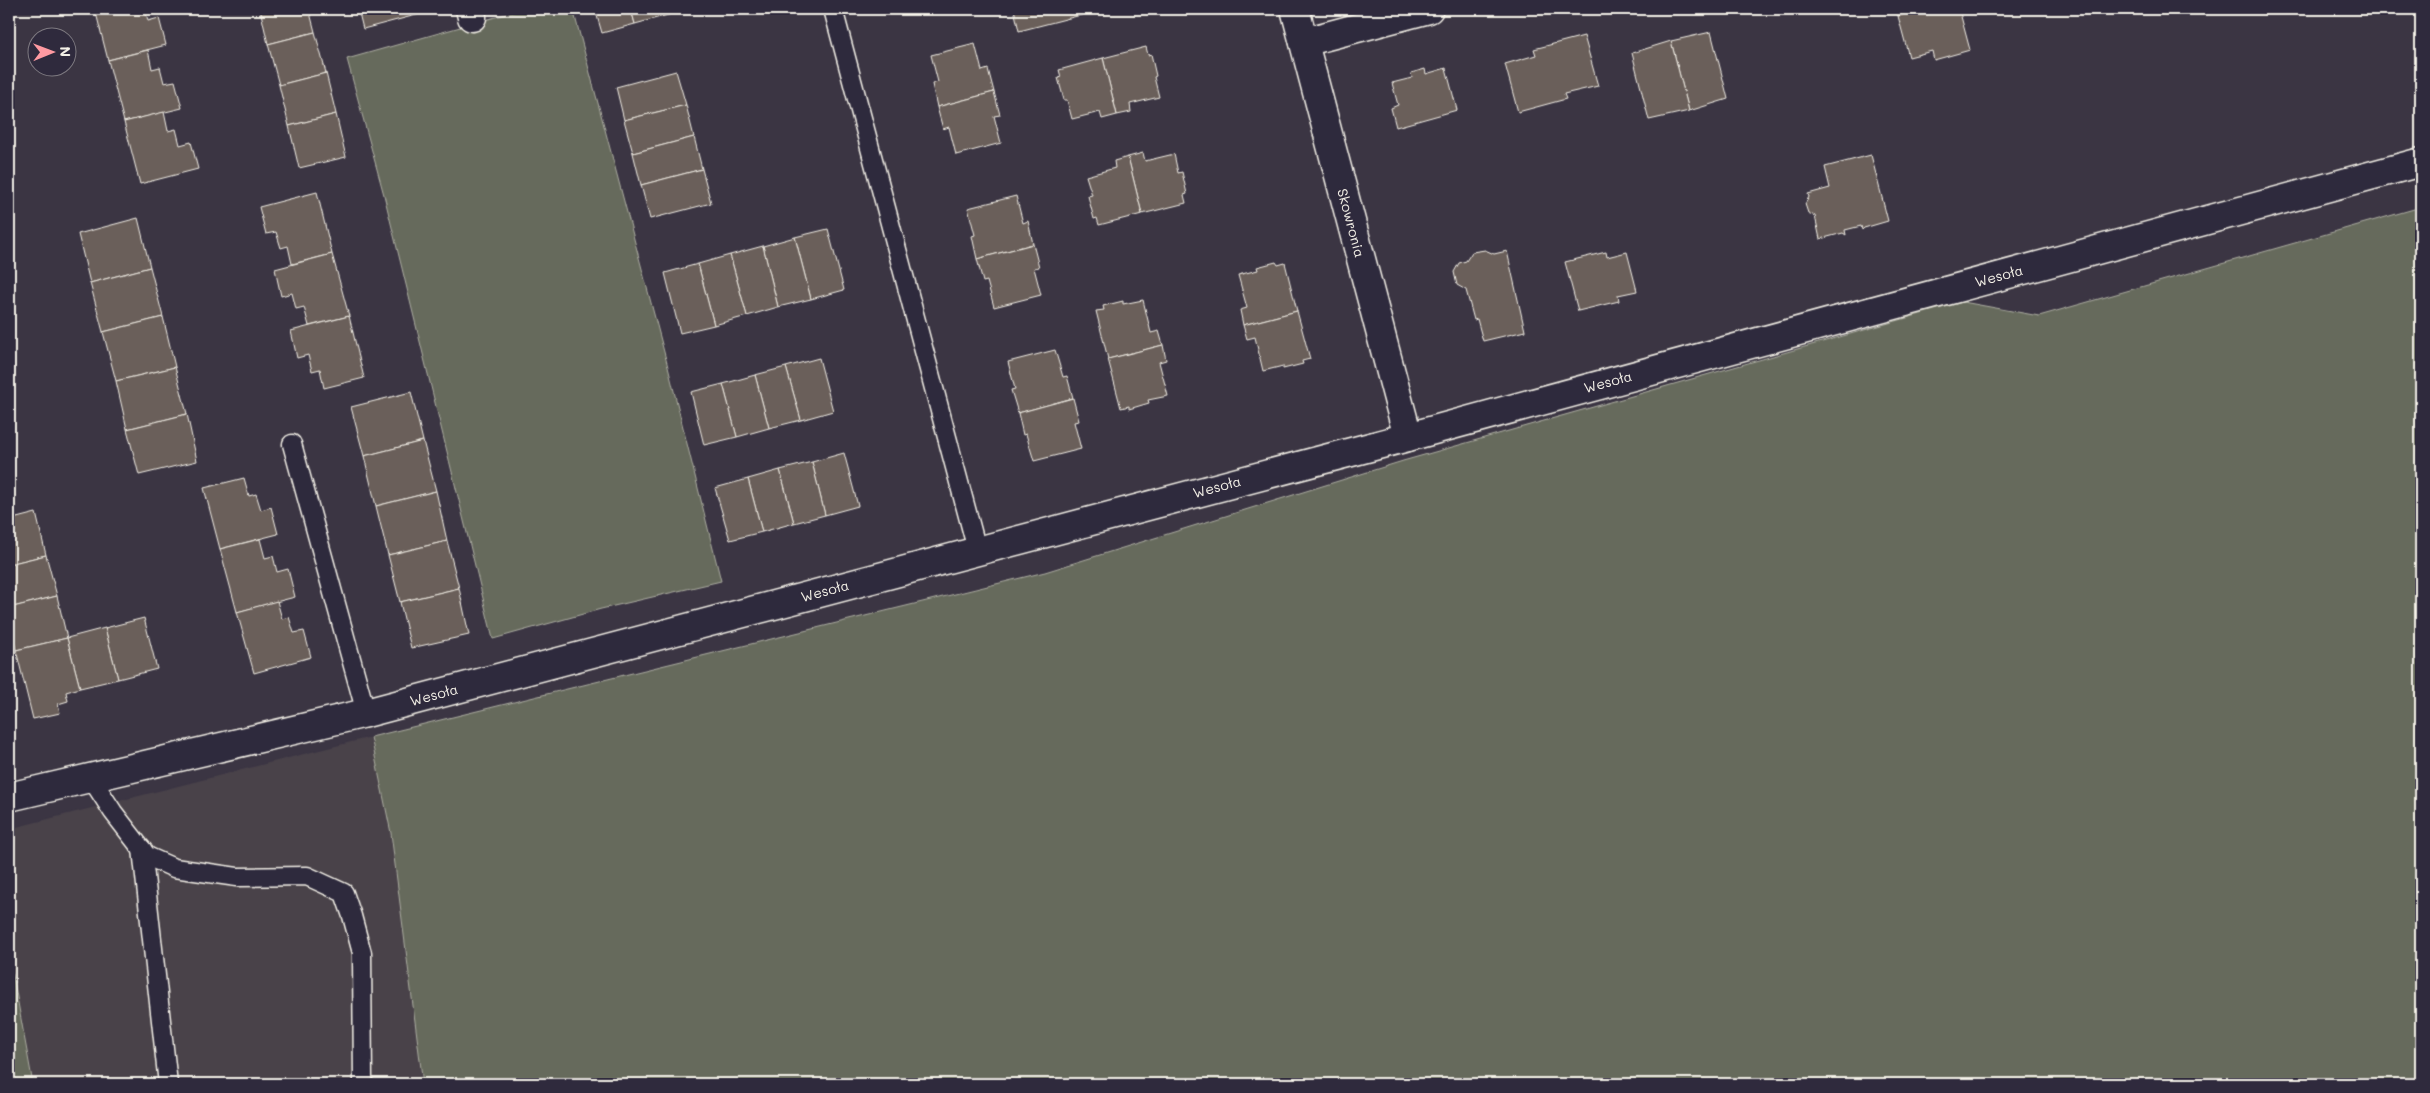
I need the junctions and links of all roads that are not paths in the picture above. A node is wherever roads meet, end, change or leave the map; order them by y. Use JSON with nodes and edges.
{"nodes":[{"id":1,"x":833,"y":9,"type":"edge"},
{"id":2,"x":1295,"y":9,"type":"edge"},
{"id":3,"x":1428,"y":9,"type":"edge"},
{"id":4,"x":1304,"y":42,"type":"junction"},
{"id":5,"x":2421,"y":162,"type":"edge"},
{"id":6,"x":1408,"y":437,"type":"junction"},
{"id":7,"x":292,"y":444,"type":"dead end"},
{"id":8,"x":977,"y":550,"type":"junction"},
{"id":9,"x":366,"y":713,"type":"junction"},
{"id":10,"x":91,"y":778,"type":"junction"},
{"id":11,"x":9,"y":797,"type":"edge"},
{"id":12,"x":142,"y":848,"type":"junction"},
{"id":13,"x":168,"y":1084,"type":"edge"},
{"id":14,"x":363,"y":1084,"type":"edge"}],
"edges":[{"from":1,"to":8,"type":"lane"},
{"from":2,"to":4,"type":"street","name":"Skowronia"},
{"from":3,"to":4,"type":"street"},
{"from":4,"to":6,"type":"street","name":"Skowronia"},
{"from":5,"to":6,"type":"street","name":"Wesoła"},
{"from":6,"to":8,"type":"street","name":"Wesoła"},
{"from":7,"to":9,"type":"lane"},
{"from":8,"to":9,"type":"street","name":"Wesoła"},
{"from":9,"to":10,"type":"street","name":"Wesoła"},
{"from":10,"to":11,"type":"street","name":"Wesoła"},
{"from":10,"to":12,"type":"lane"},
{"from":12,"to":13,"type":"lane"},
{"from":12,"to":14,"type":"lane"}]}
